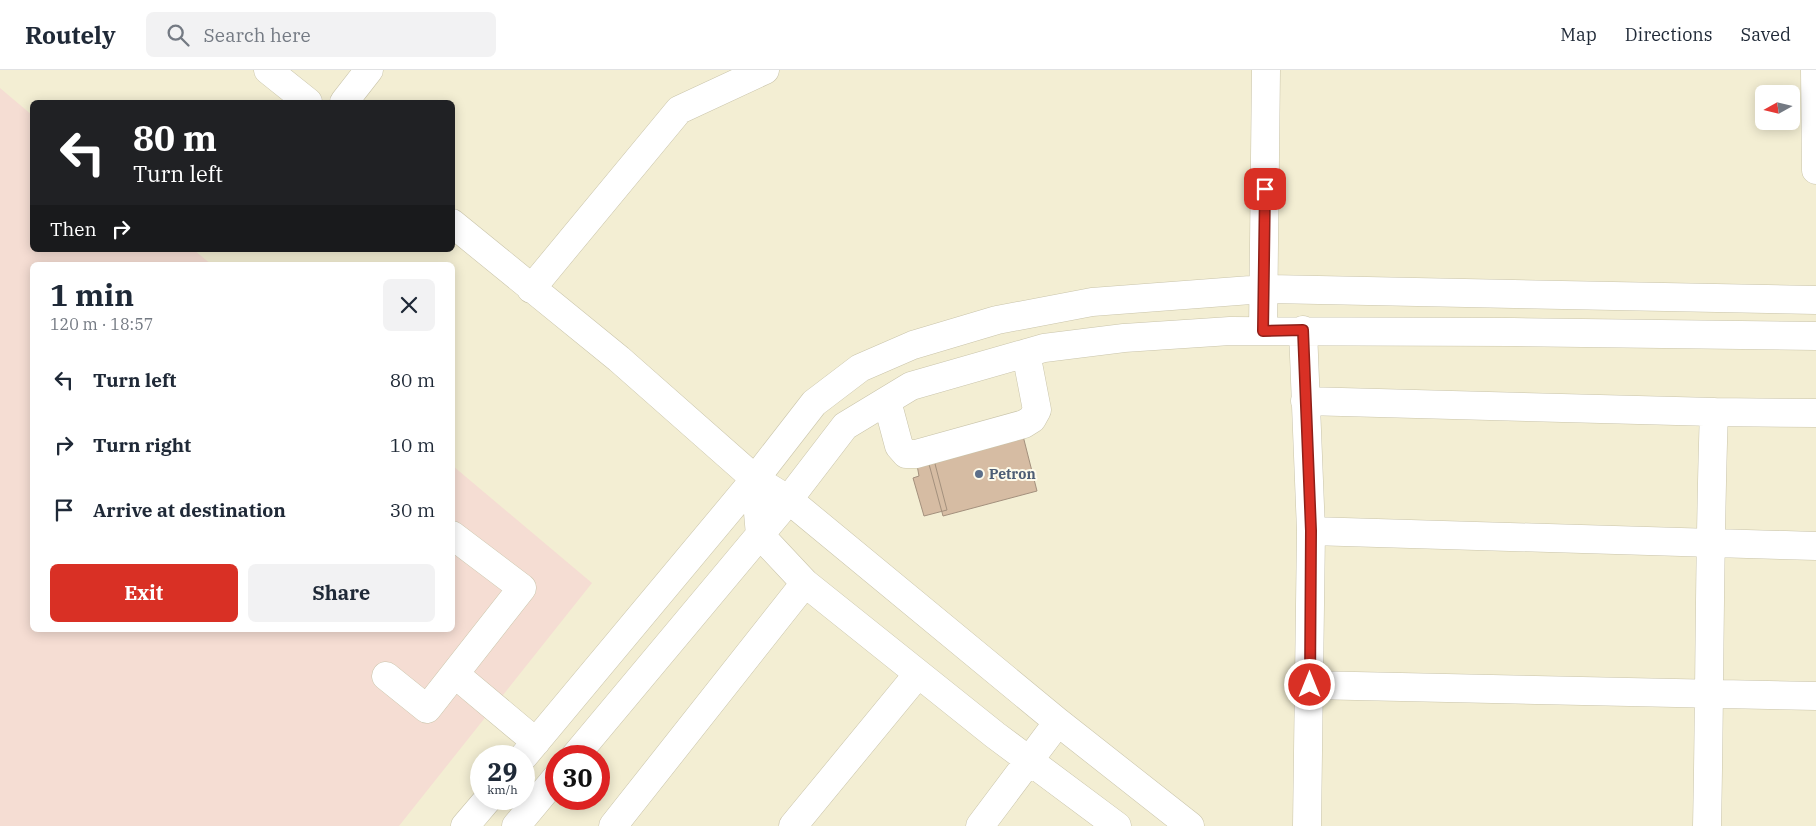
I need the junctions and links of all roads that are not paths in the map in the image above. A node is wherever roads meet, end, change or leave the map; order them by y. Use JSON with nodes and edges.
{"nodes":[{"id":1,"x":268,"y":70,"type":"edge"},
{"id":2,"x":370,"y":70,"type":"edge"},
{"id":3,"x":765,"y":70,"type":"edge"},
{"id":4,"x":1266,"y":70,"type":"edge"},
{"id":5,"x":1815,"y":70,"type":"edge"},
{"id":6,"x":306,"y":100,"type":"edge"},
{"id":7,"x":346,"y":100,"type":"edge"},
{"id":8,"x":1816,"y":170,"type":"edge"},
{"id":9,"x":455,"y":226,"type":"edge"},
{"id":10,"x":1264,"y":288,"type":"junction"},
{"id":11,"x":531,"y":289,"type":"junction"},
{"id":12,"x":1816,"y":300,"type":"edge"},
{"id":13,"x":1303,"y":330,"type":"junction"},
{"id":14,"x":1263,"y":331,"type":"junction"},
{"id":15,"x":1816,"y":336,"type":"edge"},
{"id":16,"x":1026,"y":353,"type":"junction"},
{"id":17,"x":887,"y":401,"type":"junction"},
{"id":18,"x":1305,"y":401,"type":"junction"},
{"id":19,"x":1714,"y":412,"type":"junction"},
{"id":20,"x":1816,"y":413,"type":"edge"},
{"id":21,"x":755,"y":479,"type":"junction"},
{"id":22,"x":789,"y":500,"type":"junction"},
{"id":23,"x":1311,"y":531,"type":"junction"},
{"id":24,"x":760,"y":535,"type":"junction"},
{"id":25,"x":455,"y":536,"type":"edge"},
{"id":26,"x":1709,"y":544,"type":"junction"},
{"id":27,"x":1816,"y":546,"type":"edge"},
{"id":28,"x":805,"y":583,"type":"junction"},
{"id":29,"x":918,"y":674,"type":"junction"},
{"id":30,"x":456,"y":675,"type":"junction"},
{"id":31,"x":386,"y":676,"type":"dead end"},
{"id":32,"x":1310,"y":685,"type":"junction"},
{"id":33,"x":1710,"y":694,"type":"junction"},
{"id":34,"x":1816,"y":696,"type":"edge"},
{"id":35,"x":1058,"y":722,"type":"junction"},
{"id":36,"x":526,"y":745,"type":"edge"},
{"id":37,"x":533,"y":745,"type":"edge"},
{"id":38,"x":584,"y":745,"type":"edge"},
{"id":39,"x":1030,"y":762,"type":"junction"},
{"id":40,"x":545,"y":791,"type":"edge"},
{"id":41,"x":479,"y":810,"type":"edge"},
{"id":42,"x":465,"y":826,"type":"edge"},
{"id":43,"x":516,"y":826,"type":"edge"},
{"id":44,"x":613,"y":826,"type":"edge"},
{"id":45,"x":793,"y":826,"type":"edge"},
{"id":46,"x":980,"y":826,"type":"edge"},
{"id":47,"x":1117,"y":826,"type":"edge"},
{"id":48,"x":1190,"y":826,"type":"edge"},
{"id":49,"x":1307,"y":826,"type":"edge"},
{"id":50,"x":1707,"y":826,"type":"edge"}],
"edges":[{"from":1,"to":6,"type":"street"},
{"from":2,"to":7,"type":"street"},
{"from":3,"to":11,"type":"street"},
{"from":4,"to":10,"type":"street"},
{"from":5,"to":8,"type":"street"},
{"from":9,"to":11,"type":"street"},
{"from":10,"to":12,"type":"street"},
{"from":10,"to":14,"type":"street"},
{"from":10,"to":21,"type":"street"},
{"from":11,"to":21,"type":"street"},
{"from":13,"to":14,"type":"street"},
{"from":13,"to":15,"type":"street"},
{"from":13,"to":18,"type":"street"},
{"from":14,"to":16,"type":"street"},
{"from":16,"to":17,"type":"street"},
{"from":16,"to":17,"type":"street"},
{"from":17,"to":22,"type":"street"},
{"from":18,"to":19,"type":"street"},
{"from":18,"to":23,"type":"street"},
{"from":19,"to":20,"type":"street"},
{"from":19,"to":26,"type":"street"},
{"from":21,"to":22,"type":"street"},
{"from":21,"to":24,"type":"street"},
{"from":21,"to":37,"type":"street"},
{"from":22,"to":24,"type":"street"},
{"from":22,"to":35,"type":"street"},
{"from":23,"to":26,"type":"street"},
{"from":23,"to":32,"type":"street"},
{"from":24,"to":28,"type":"street"},
{"from":24,"to":38,"type":"street"},
{"from":25,"to":30,"type":"street"},
{"from":26,"to":27,"type":"street"},
{"from":26,"to":33,"type":"street"},
{"from":28,"to":29,"type":"street"},
{"from":28,"to":44,"type":"street"},
{"from":29,"to":39,"type":"street"},
{"from":29,"to":45,"type":"street"},
{"from":30,"to":31,"type":"street"},
{"from":30,"to":36,"type":"street"},
{"from":32,"to":33,"type":"street"},
{"from":32,"to":49,"type":"street"},
{"from":33,"to":34,"type":"street"},
{"from":33,"to":50,"type":"street"},
{"from":35,"to":39,"type":"street"},
{"from":35,"to":48,"type":"street"},
{"from":39,"to":46,"type":"street"},
{"from":39,"to":47,"type":"street"},
{"from":40,"to":43,"type":"street"},
{"from":41,"to":42,"type":"street"}]}
